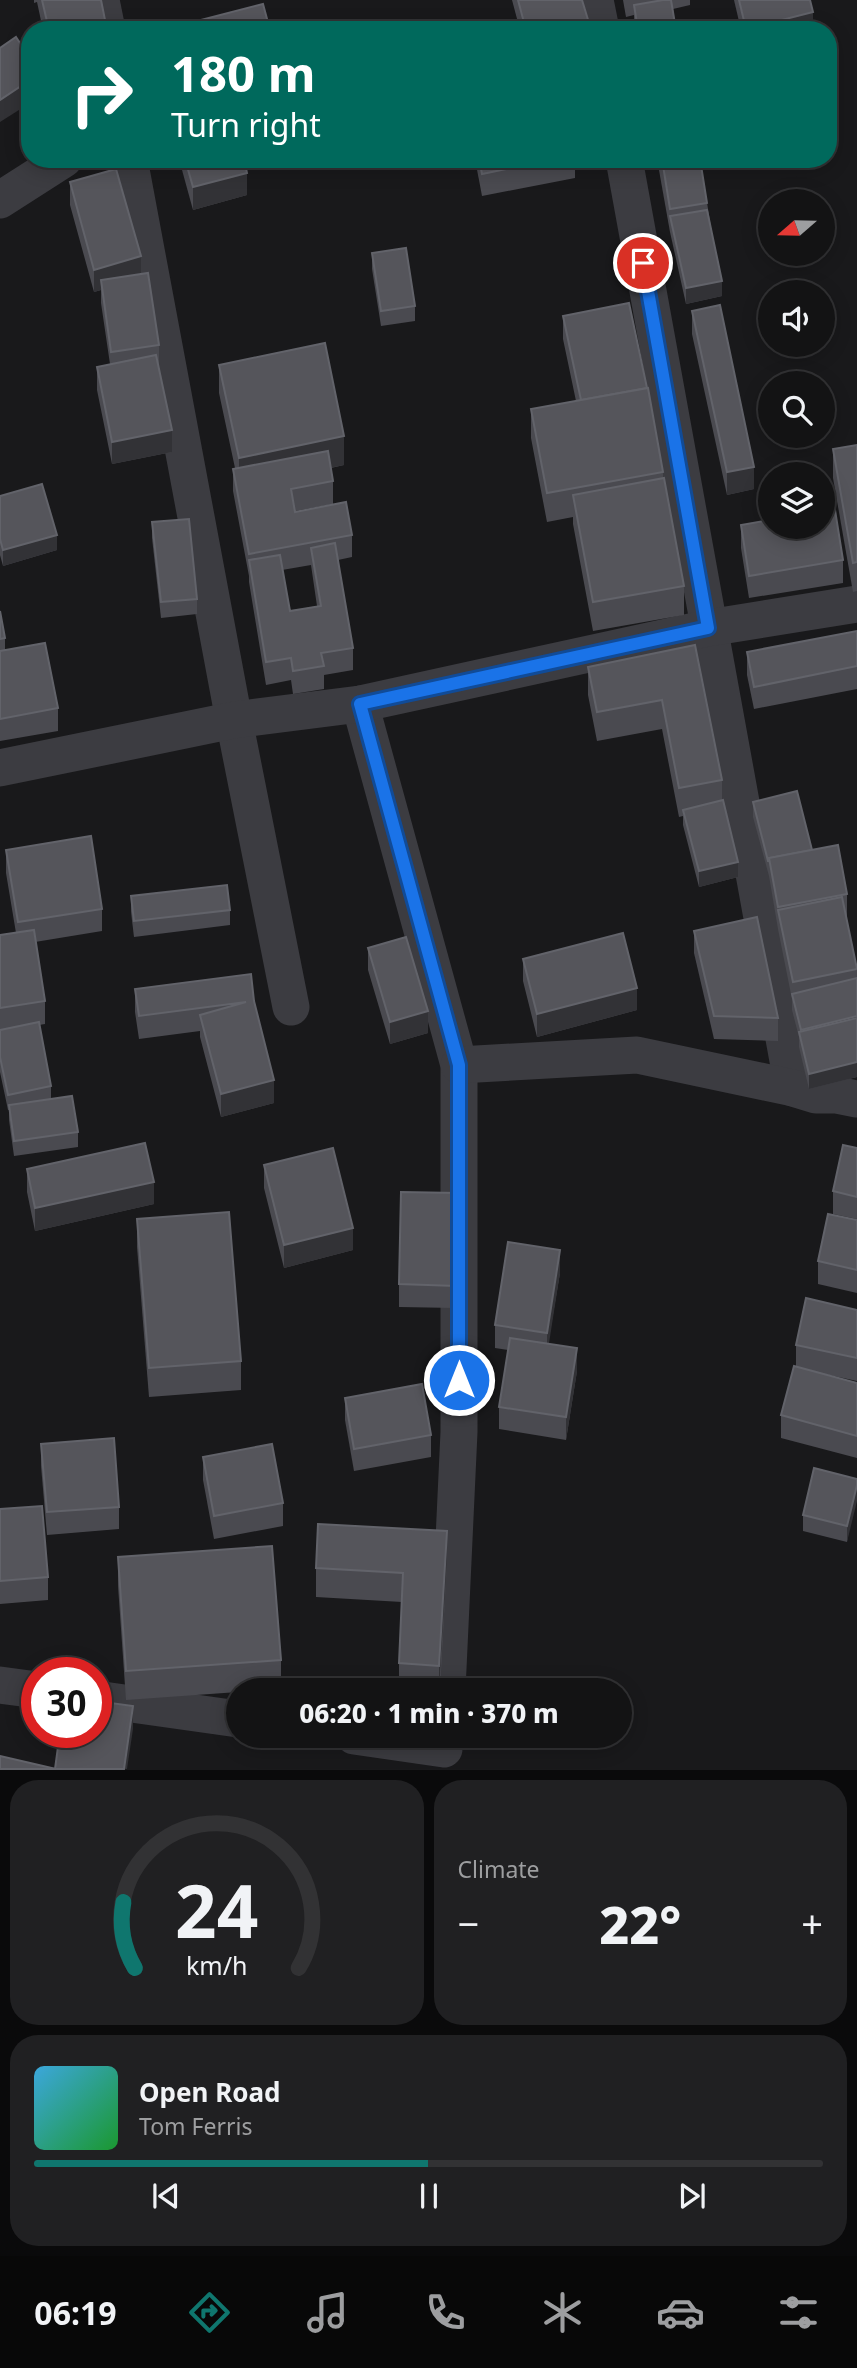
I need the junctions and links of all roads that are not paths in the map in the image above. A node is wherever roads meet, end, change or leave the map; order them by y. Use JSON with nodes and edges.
{"nodes":[{"id":1,"x":101,"y":0,"type":"edge"},
{"id":2,"x":595,"y":0,"type":"edge"},
{"id":3,"x":105,"y":21,"type":"edge"},
{"id":4,"x":599,"y":21,"type":"edge"},
{"id":5,"x":50,"y":168,"type":"edge"},
{"id":6,"x":132,"y":168,"type":"edge"},
{"id":7,"x":626,"y":168,"type":"edge"},
{"id":8,"x":0,"y":200,"type":"edge"},
{"id":9,"x":857,"y":604,"type":"edge"},
{"id":10,"x":708,"y":628,"type":"junction"},
{"id":11,"x":360,"y":704,"type":"junction"},
{"id":12,"x":234,"y":720,"type":"junction"},
{"id":13,"x":0,"y":768,"type":"edge"},
{"id":14,"x":291,"y":1007,"type":"dead end"},
{"id":15,"x":459,"y":1065,"type":"junction"},
{"id":16,"x":793,"y":1088,"type":"junction"},
{"id":17,"x":857,"y":1099,"type":"edge"},
{"id":18,"x":448,"y":1678,"type":"edge"},
{"id":19,"x":0,"y":1685,"type":"edge"},
{"id":20,"x":21,"y":1688,"type":"edge"},
{"id":21,"x":112,"y":1701,"type":"edge"},
{"id":22,"x":226,"y":1717,"type":"edge"},
{"id":23,"x":429,"y":1748,"type":"edge"},
{"id":24,"x":448,"y":1751,"type":"edge"}],
"edges":[{"from":1,"to":3,"type":"street"},
{"from":2,"to":4,"type":"street"},
{"from":5,"to":8,"type":"street"},
{"from":6,"to":12,"type":"street"},
{"from":7,"to":10,"type":"street"},
{"from":9,"to":10,"type":"street"},
{"from":10,"to":11,"type":"street"},
{"from":10,"to":16,"type":"street"},
{"from":11,"to":12,"type":"street"},
{"from":11,"to":15,"type":"street"},
{"from":12,"to":13,"type":"street"},
{"from":12,"to":14,"type":"street"},
{"from":15,"to":16,"type":"street"},
{"from":15,"to":18,"type":"street"},
{"from":16,"to":17,"type":"street"},
{"from":19,"to":20,"type":"street"},
{"from":21,"to":22,"type":"street"},
{"from":23,"to":24,"type":"street"}]}
